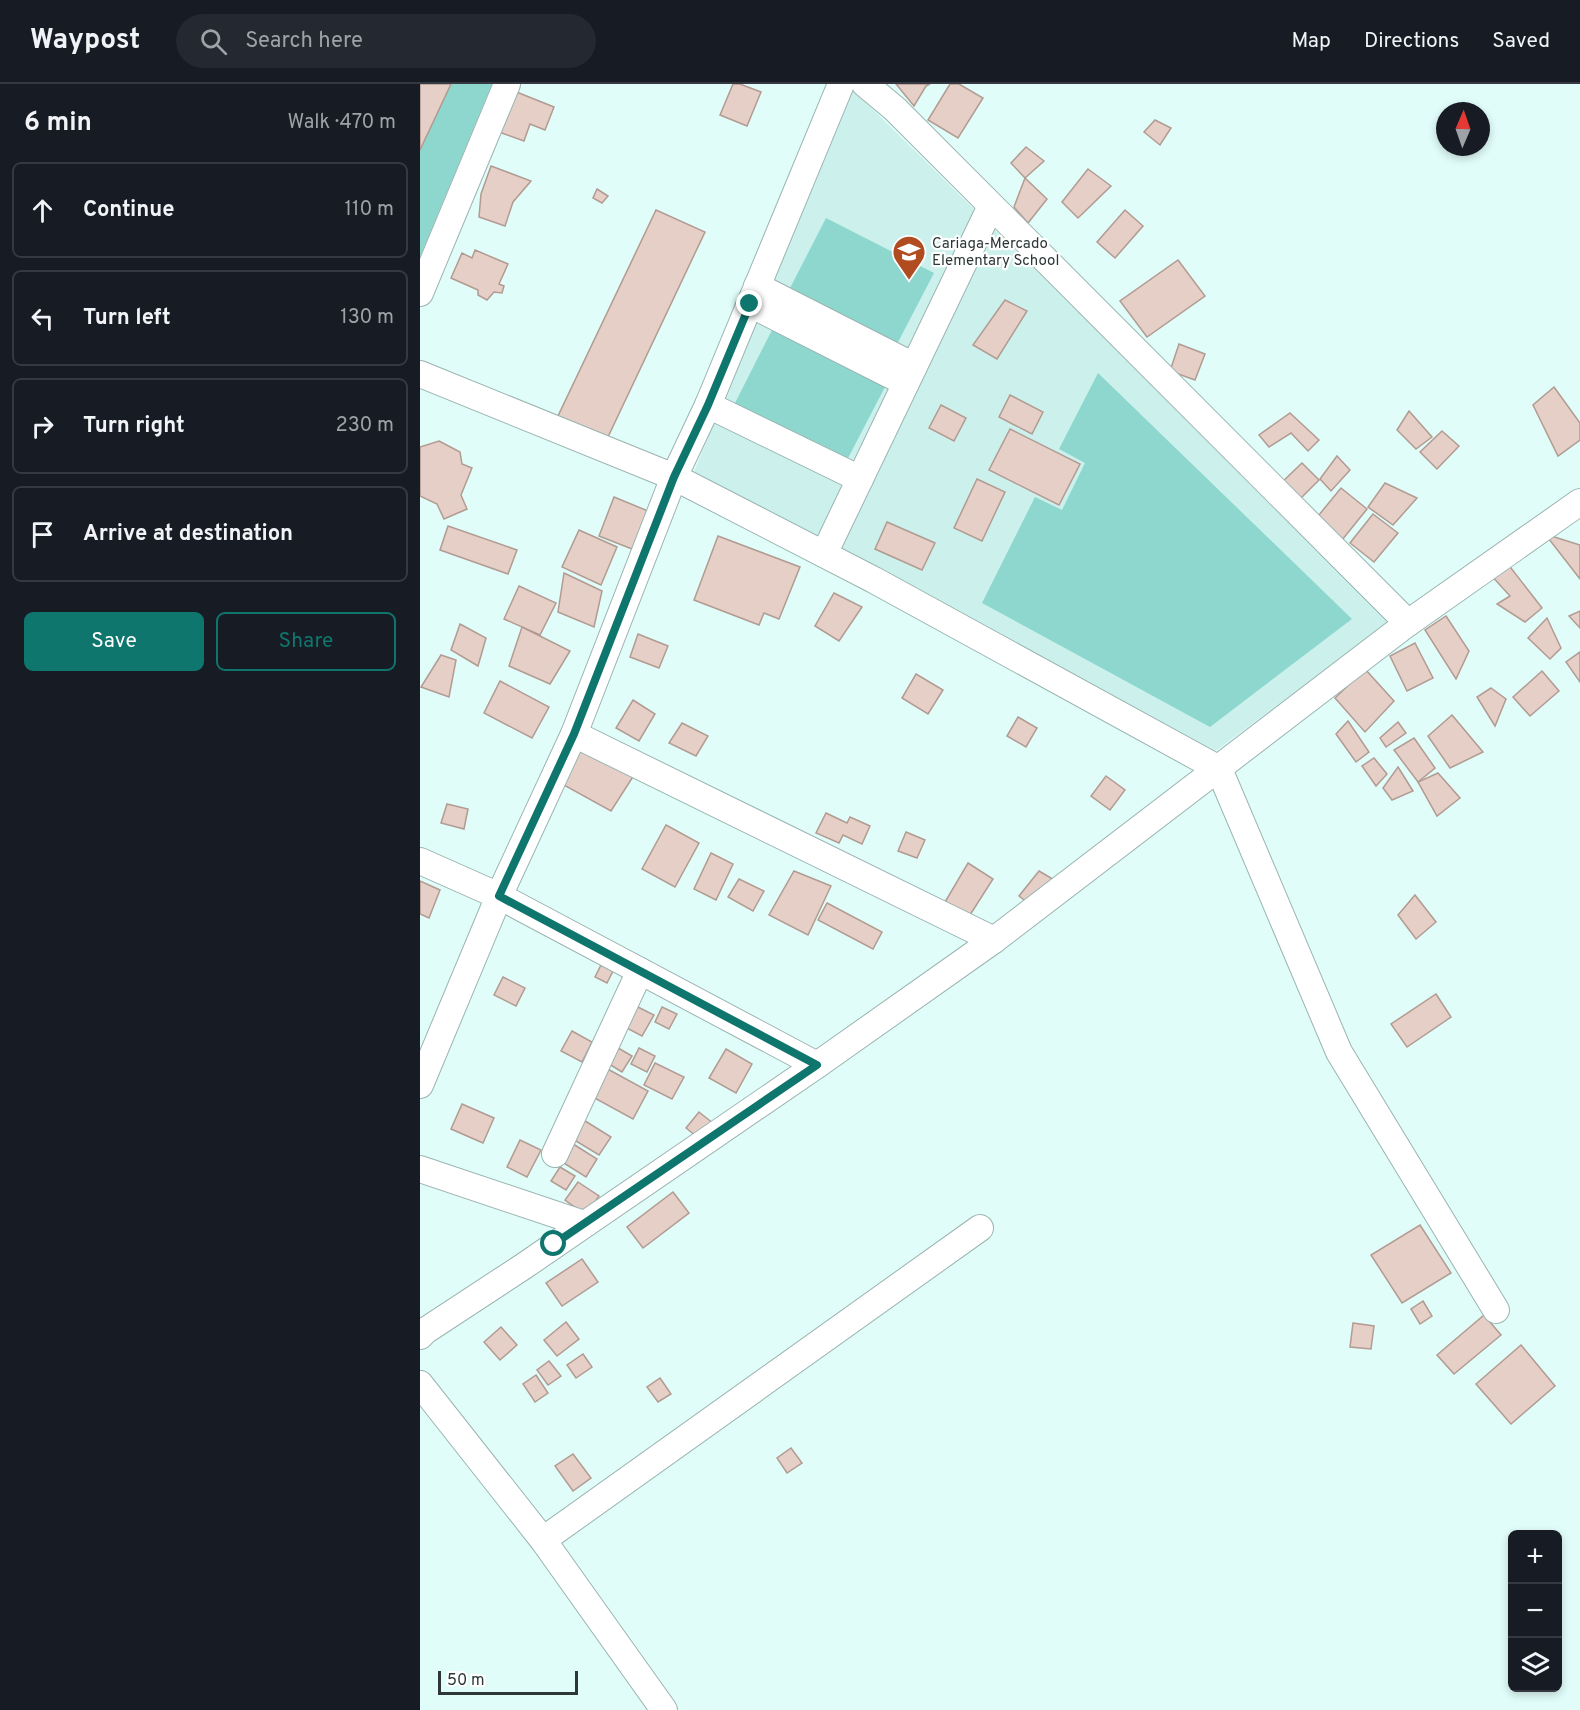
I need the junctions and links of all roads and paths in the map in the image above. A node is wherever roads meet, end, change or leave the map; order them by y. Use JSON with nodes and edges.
{"nodes":[{"id":1,"x":507,"y":84,"type":"edge"},
{"id":2,"x":841,"y":84,"type":"edge"},
{"id":3,"x":865,"y":84,"type":"edge"},
{"id":4,"x":991,"y":206,"type":"junction"},
{"id":5,"x":420,"y":293,"type":"edge"},
{"id":6,"x":754,"y":295,"type":"junction"},
{"id":7,"x":420,"y":374,"type":"edge"},
{"id":8,"x":910,"y":374,"type":"junction"},
{"id":9,"x":708,"y":405,"type":"junction"},
{"id":10,"x":674,"y":477,"type":"junction"},
{"id":11,"x":860,"y":479,"type":"junction"},
{"id":12,"x":1580,"y":502,"type":"edge"},
{"id":13,"x":824,"y":554,"type":"junction"},
{"id":14,"x":1408,"y":623,"type":"junction"},
{"id":15,"x":574,"y":734,"type":"junction"},
{"id":16,"x":1220,"y":769,"type":"junction"},
{"id":17,"x":420,"y":861,"type":"edge"},
{"id":18,"x":499,"y":896,"type":"junction"},
{"id":19,"x":994,"y":940,"type":"junction"},
{"id":20,"x":640,"y":971,"type":"junction"},
{"id":21,"x":817,"y":1065,"type":"junction"},
{"id":22,"x":420,"y":1085,"type":"edge"},
{"id":23,"x":555,"y":1154,"type":"dead end"},
{"id":24,"x":420,"y":1169,"type":"edge"},
{"id":25,"x":584,"y":1224,"type":"junction"},
{"id":26,"x":980,"y":1228,"type":"dead end"},
{"id":27,"x":1496,"y":1310,"type":"dead end"},
{"id":28,"x":420,"y":1336,"type":"edge"},
{"id":29,"x":420,"y":1384,"type":"edge"},
{"id":30,"x":543,"y":1540,"type":"junction"},
{"id":31,"x":664,"y":1710,"type":"edge"}],
"edges":[{"from":1,"to":5,"type":"street"},
{"from":2,"to":6,"type":"street"},
{"from":3,"to":4,"type":"street"},
{"from":4,"to":8,"type":"street"},
{"from":4,"to":14,"type":"street"},
{"from":6,"to":8,"type":"street"},
{"from":6,"to":9,"type":"street"},
{"from":7,"to":10,"type":"street"},
{"from":8,"to":11,"type":"street"},
{"from":9,"to":10,"type":"street"},
{"from":9,"to":11,"type":"street"},
{"from":10,"to":13,"type":"street"},
{"from":10,"to":15,"type":"street"},
{"from":11,"to":13,"type":"street"},
{"from":12,"to":14,"type":"street"},
{"from":13,"to":16,"type":"street"},
{"from":14,"to":16,"type":"street"},
{"from":15,"to":18,"type":"street"},
{"from":15,"to":19,"type":"street"},
{"from":16,"to":19,"type":"street"},
{"from":16,"to":27,"type":"street"},
{"from":17,"to":18,"type":"street"},
{"from":18,"to":20,"type":"street"},
{"from":18,"to":22,"type":"street"},
{"from":19,"to":21,"type":"street"},
{"from":20,"to":21,"type":"street"},
{"from":20,"to":23,"type":"street"},
{"from":21,"to":25,"type":"street"},
{"from":24,"to":25,"type":"street"},
{"from":25,"to":28,"type":"street"},
{"from":26,"to":30,"type":"street"},
{"from":29,"to":30,"type":"street"},
{"from":30,"to":31,"type":"street"}]}
